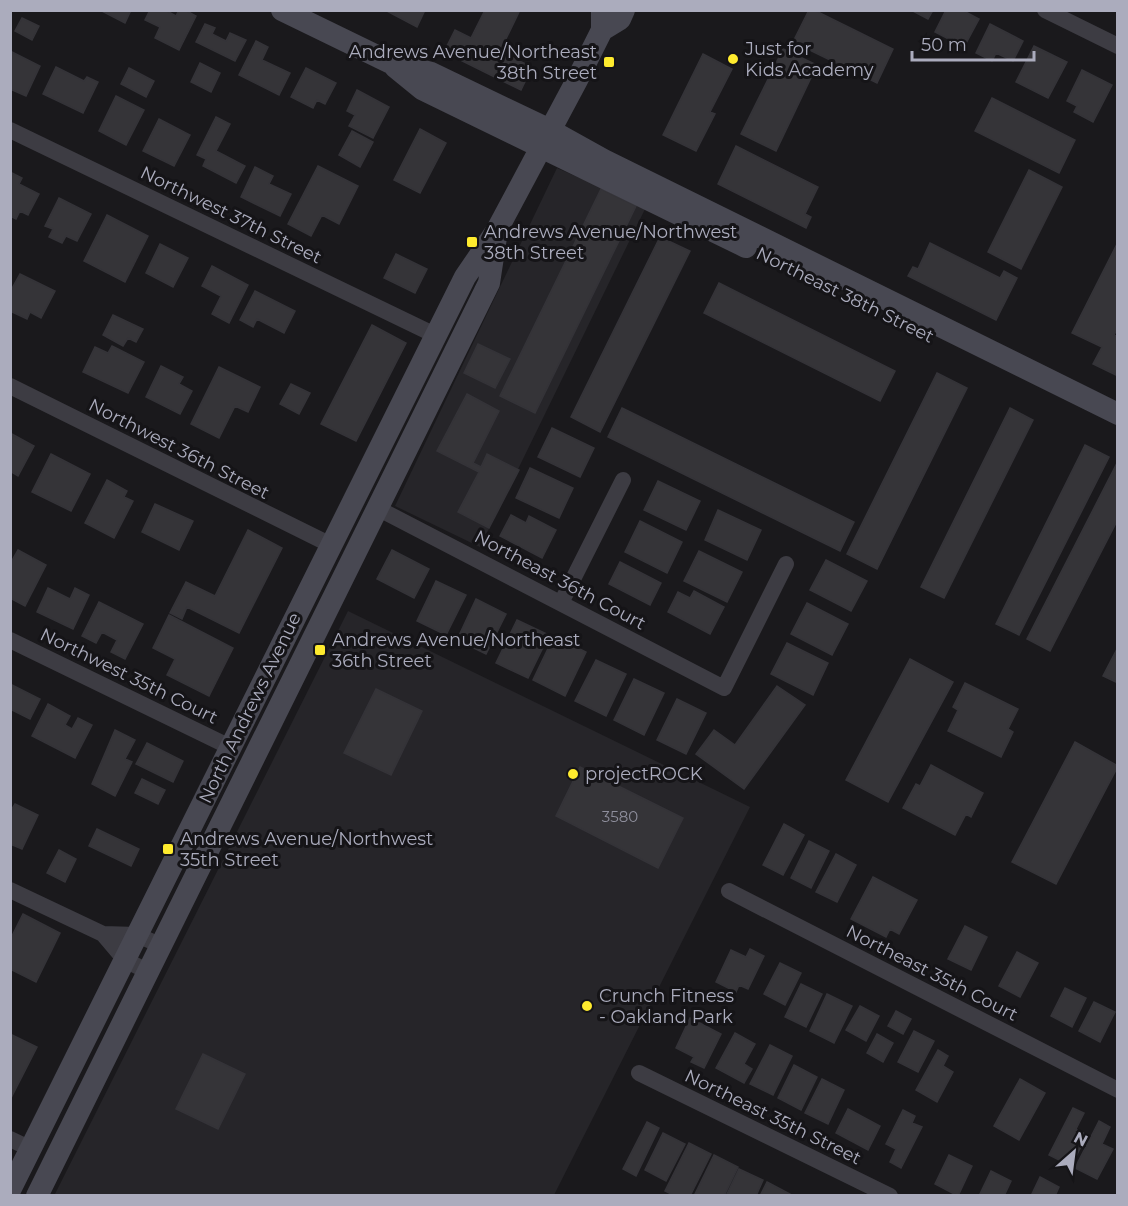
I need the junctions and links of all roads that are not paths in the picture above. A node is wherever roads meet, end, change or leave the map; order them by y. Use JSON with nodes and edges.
{"nodes":[{"id":1,"x":282,"y":10,"type":"edge"},
{"id":2,"x":624,"y":10,"type":"edge"},
{"id":3,"x":1046,"y":10,"type":"edge"},
{"id":4,"x":602,"y":20,"type":"edge"},
{"id":5,"x":1118,"y":46,"type":"edge"},
{"id":6,"x":10,"y":130,"type":"edge"},
{"id":7,"x":545,"y":138,"type":"junction"},
{"id":8,"x":497,"y":230,"type":"junction"},
{"id":9,"x":435,"y":335,"type":"junction"},
{"id":10,"x":10,"y":386,"type":"edge"},
{"id":11,"x":1118,"y":414,"type":"edge"},
{"id":12,"x":1118,"y":428,"type":"edge"},
{"id":13,"x":369,"y":468,"type":"junction"},
{"id":14,"x":623,"y":480,"type":"dead end"},
{"id":15,"x":377,"y":508,"type":"junction"},
{"id":16,"x":331,"y":544,"type":"junction"},
{"id":17,"x":786,"y":564,"type":"dead end"},
{"id":18,"x":344,"y":577,"type":"junction"},
{"id":19,"x":561,"y":603,"type":"junction"},
{"id":20,"x":10,"y":640,"type":"edge"},
{"id":21,"x":230,"y":747,"type":"junction"},
{"id":22,"x":10,"y":890,"type":"edge"},
{"id":23,"x":729,"y":891,"type":"dead end"},
{"id":24,"x":103,"y":934,"type":"junction"},
{"id":25,"x":137,"y":935,"type":"junction"},
{"id":26,"x":160,"y":945,"type":"junction"},
{"id":27,"x":125,"y":960,"type":"junction"},
{"id":28,"x":147,"y":970,"type":"junction"},
{"id":29,"x":639,"y":1073,"type":"dead end"},
{"id":30,"x":1118,"y":1090,"type":"edge"},
{"id":31,"x":10,"y":1139,"type":"edge"},
{"id":32,"x":31,"y":1149,"type":"junction"},
{"id":33,"x":10,"y":1190,"type":"edge"},
{"id":34,"x":37,"y":1196,"type":"edge"},
{"id":35,"x":890,"y":1196,"type":"edge"}],
"edges":[{"from":1,"to":7,"type":"main road"},
{"from":2,"to":4,"type":"main road","name":"North Andrews Avenue"},
{"from":3,"to":5,"type":"street"},
{"from":4,"to":7,"type":"main road","name":"North Andrews Avenue"},
{"from":6,"to":9,"type":"street","name":"Northwest 37th Street"},
{"from":7,"to":8,"type":"main road","name":"North Andrews Avenue"},
{"from":7,"to":11,"type":"main road","name":"Northeast 38th Street"},
{"from":7,"to":12,"type":"main road","name":"Northeast 38th Street"},
{"from":8,"to":9,"type":"main road","name":"North Andrews Avenue"},
{"from":8,"to":15,"type":"main road","name":"North Andrews Avenue"},
{"from":9,"to":13,"type":"main road","name":"North Andrews Avenue"},
{"from":10,"to":16,"type":"street","name":"Northwest 36th Street"},
{"from":13,"to":15,"type":"main road"},
{"from":13,"to":16,"type":"main road","name":"North Andrews Avenue"},
{"from":14,"to":19,"type":"street"},
{"from":15,"to":18,"type":"main road","name":"North Andrews Avenue"},
{"from":15,"to":19,"type":"street","name":"Northeast 36th Court"},
{"from":16,"to":18,"type":"main road"},
{"from":16,"to":21,"type":"main road","name":"North Andrews Avenue"},
{"from":17,"to":19,"type":"street","name":"Northeast 36th Court"},
{"from":18,"to":26,"type":"main road","name":"North Andrews Avenue"},
{"from":20,"to":21,"type":"street","name":"Northwest 35th Court"},
{"from":21,"to":25,"type":"main road","name":"North Andrews Avenue"},
{"from":22,"to":24,"type":"street"},
{"from":23,"to":30,"type":"street","name":"Northeast 35th Court"},
{"from":24,"to":25,"type":"street"},
{"from":24,"to":27,"type":"street"},
{"from":25,"to":26,"type":"street"},
{"from":25,"to":27,"type":"main road","name":"North Andrews Avenue"},
{"from":26,"to":28,"type":"main road","name":"North Andrews Avenue"},
{"from":27,"to":28,"type":"street"},
{"from":27,"to":32,"type":"main road","name":"North Andrews Avenue"},
{"from":28,"to":34,"type":"main road","name":"North Andrews Avenue"},
{"from":29,"to":35,"type":"street","name":"Northeast 35th Street"},
{"from":31,"to":32,"type":"street"},
{"from":32,"to":33,"type":"main road","name":"North Andrews Avenue"}]}
